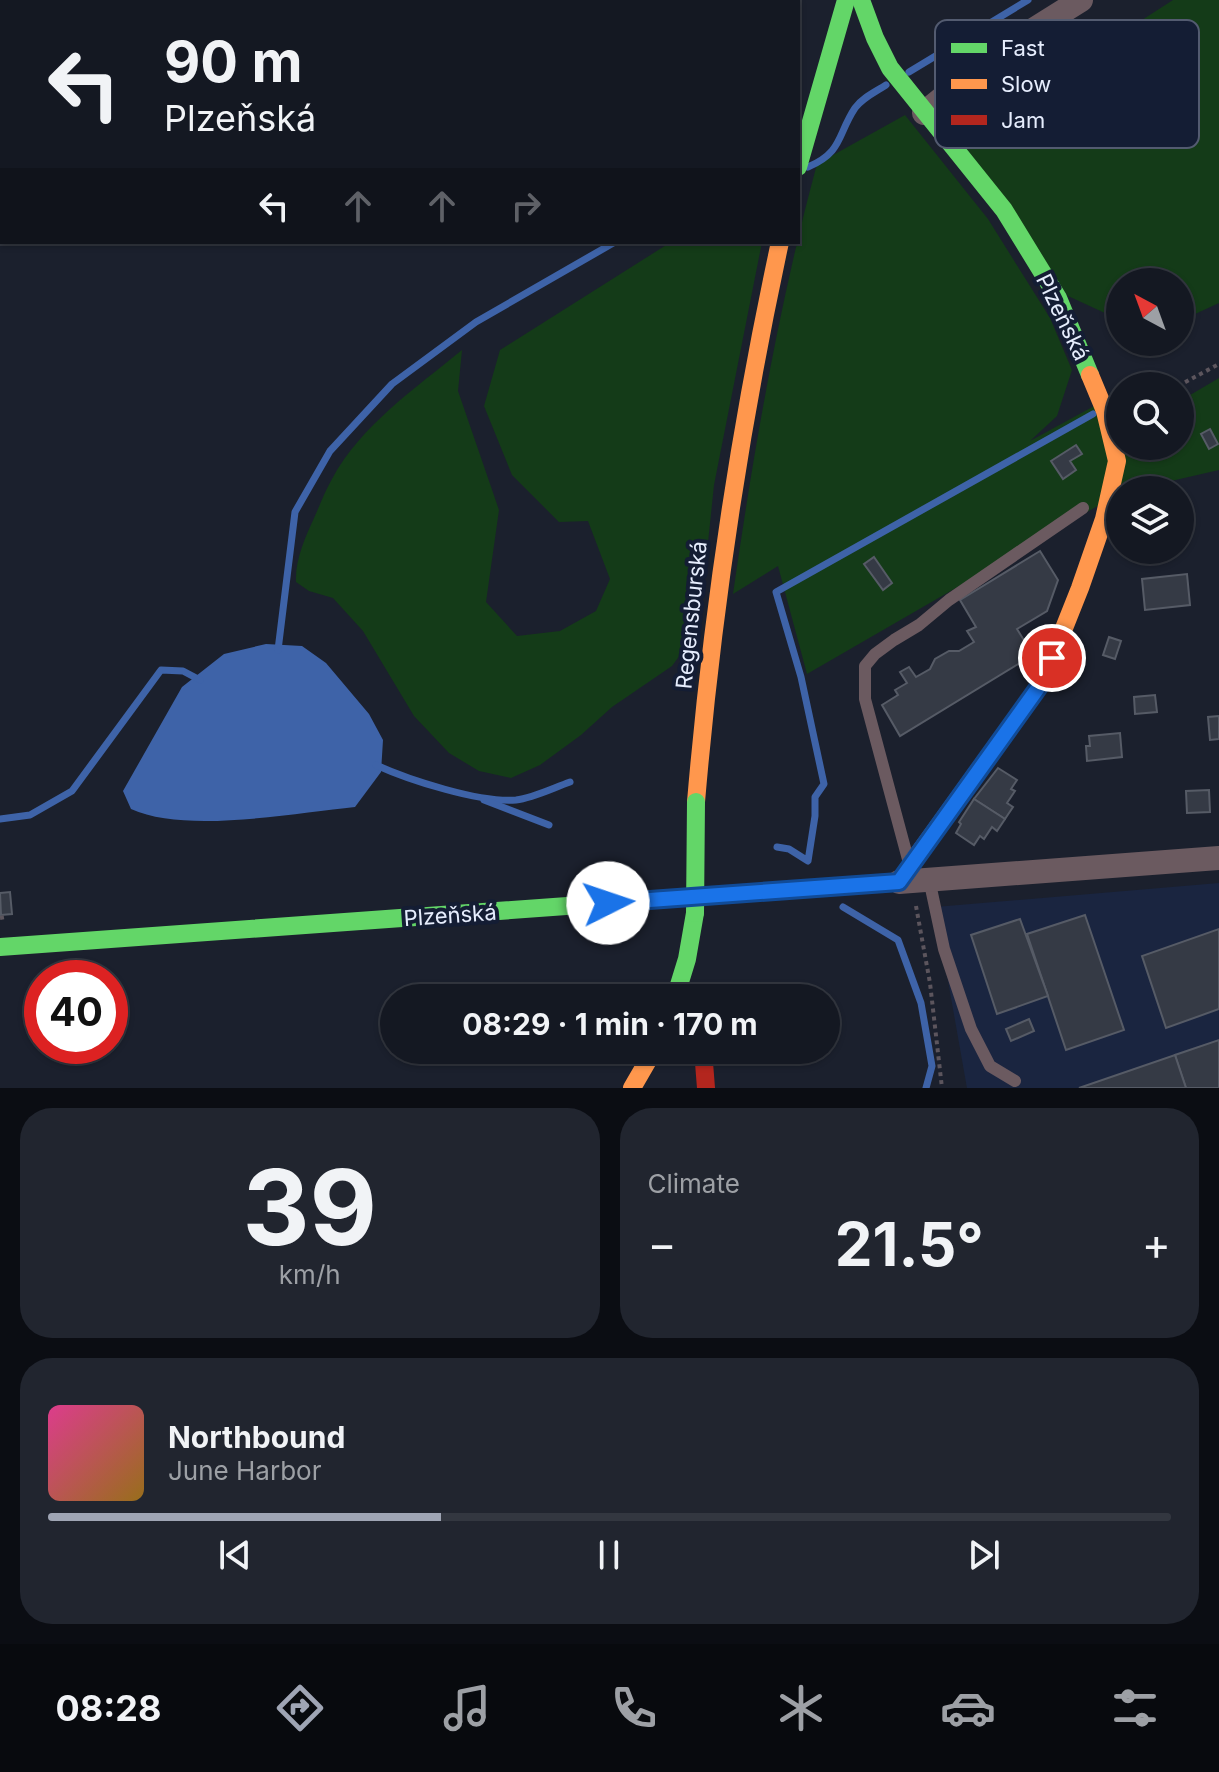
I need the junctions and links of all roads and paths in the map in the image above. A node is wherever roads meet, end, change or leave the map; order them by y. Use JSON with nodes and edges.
{"nodes":[{"id":1,"x":846,"y":0,"type":"edge"},
{"id":2,"x":861,"y":0,"type":"edge"},
{"id":3,"x":1081,"y":0,"type":"edge"},
{"id":4,"x":1049,"y":20,"type":"edge"},
{"id":5,"x":935,"y":104,"type":"edge"},
{"id":6,"x":924,"y":113,"type":"junction"},
{"id":7,"x":935,"y":126,"type":"edge"},
{"id":8,"x":953,"y":148,"type":"edge"},
{"id":9,"x":800,"y":160,"type":"edge"},
{"id":10,"x":780,"y":244,"type":"edge"},
{"id":11,"x":1219,"y":364,"type":"edge"},
{"id":12,"x":1194,"y":377,"type":"edge"},
{"id":13,"x":1083,"y":508,"type":"dead end"},
{"id":14,"x":1219,"y":858,"type":"edge"},
{"id":15,"x":915,"y":877,"type":"junction"},
{"id":16,"x":0,"y":947,"type":"edge"},
{"id":17,"x":692,"y":959,"type":"junction"},
{"id":18,"x":681,"y":984,"type":"edge"},
{"id":19,"x":699,"y":984,"type":"edge"},
{"id":20,"x":646,"y":1064,"type":"edge"},
{"id":21,"x":704,"y":1064,"type":"edge"},
{"id":22,"x":1015,"y":1081,"type":"dead end"},
{"id":23,"x":632,"y":1088,"type":"edge"},
{"id":24,"x":706,"y":1088,"type":"edge"},
{"id":25,"x":942,"y":1088,"type":"edge"}],
"edges":[{"from":1,"to":9,"type":"street"},
{"from":2,"to":6,"type":"street","name":"Plzeňská"},
{"from":3,"to":4,"type":"street"},
{"from":5,"to":6,"type":"street"},
{"from":6,"to":7,"type":"street","name":"Plzeňská"},
{"from":8,"to":15,"type":"street","name":"Plzeňská"},
{"from":10,"to":17,"type":"street","name":"Regensburská","bridge":true},
{"from":11,"to":12,"type":"path"},
{"from":13,"to":15,"type":"lane"},
{"from":14,"to":15,"type":"street","name":"Plzeňská"},
{"from":15,"to":16,"type":"street","name":"Plzeňská"},
{"from":15,"to":22,"type":"lane"},
{"from":15,"to":25,"type":"path"},
{"from":17,"to":18,"type":"street"},
{"from":17,"to":19,"type":"street"},
{"from":20,"to":23,"type":"street"},
{"from":21,"to":24,"type":"street"}]}
